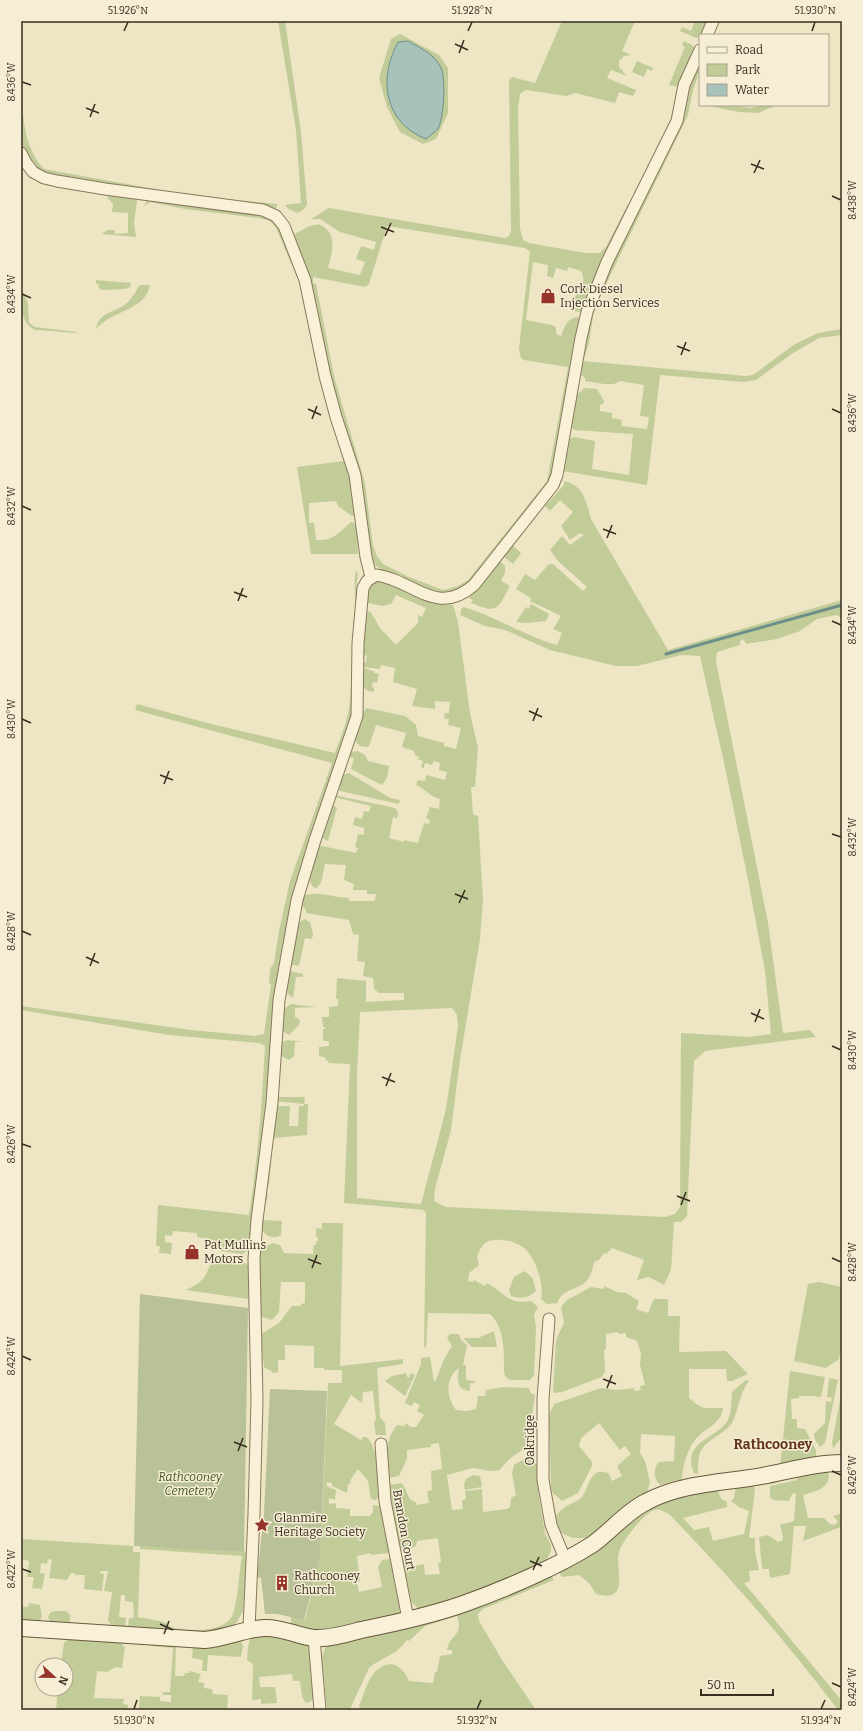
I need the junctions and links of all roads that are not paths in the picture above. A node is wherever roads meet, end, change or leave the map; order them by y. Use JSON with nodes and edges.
{"nodes":[{"id":1,"x":713,"y":21,"type":"edge"},
{"id":2,"x":707,"y":34,"type":"edge"},
{"id":3,"x":699,"y":52,"type":"edge"},
{"id":4,"x":21,"y":153,"type":"edge"},
{"id":5,"x":371,"y":577,"type":"junction"},
{"id":6,"x":549,"y":1319,"type":"dead end"},
{"id":7,"x":380,"y":1444,"type":"dead end"},
{"id":8,"x":842,"y":1463,"type":"edge"},
{"id":9,"x":565,"y":1559,"type":"junction"},
{"id":10,"x":408,"y":1619,"type":"junction"},
{"id":11,"x":21,"y":1628,"type":"edge"},
{"id":12,"x":249,"y":1630,"type":"junction"},
{"id":13,"x":314,"y":1638,"type":"junction"},
{"id":14,"x":320,"y":1710,"type":"edge"}],
"edges":[{"from":1,"to":2,"type":"street"},
{"from":3,"to":5,"type":"street"},
{"from":4,"to":5,"type":"street"},
{"from":5,"to":12,"type":"street"},
{"from":6,"to":9,"type":"street","name":"Oakridge"},
{"from":7,"to":10,"type":"street","name":"Brandon Court"},
{"from":8,"to":9,"type":"street"},
{"from":9,"to":10,"type":"street"},
{"from":10,"to":13,"type":"street"},
{"from":11,"to":12,"type":"street"},
{"from":12,"to":13,"type":"street"},
{"from":13,"to":14,"type":"street"}]}
